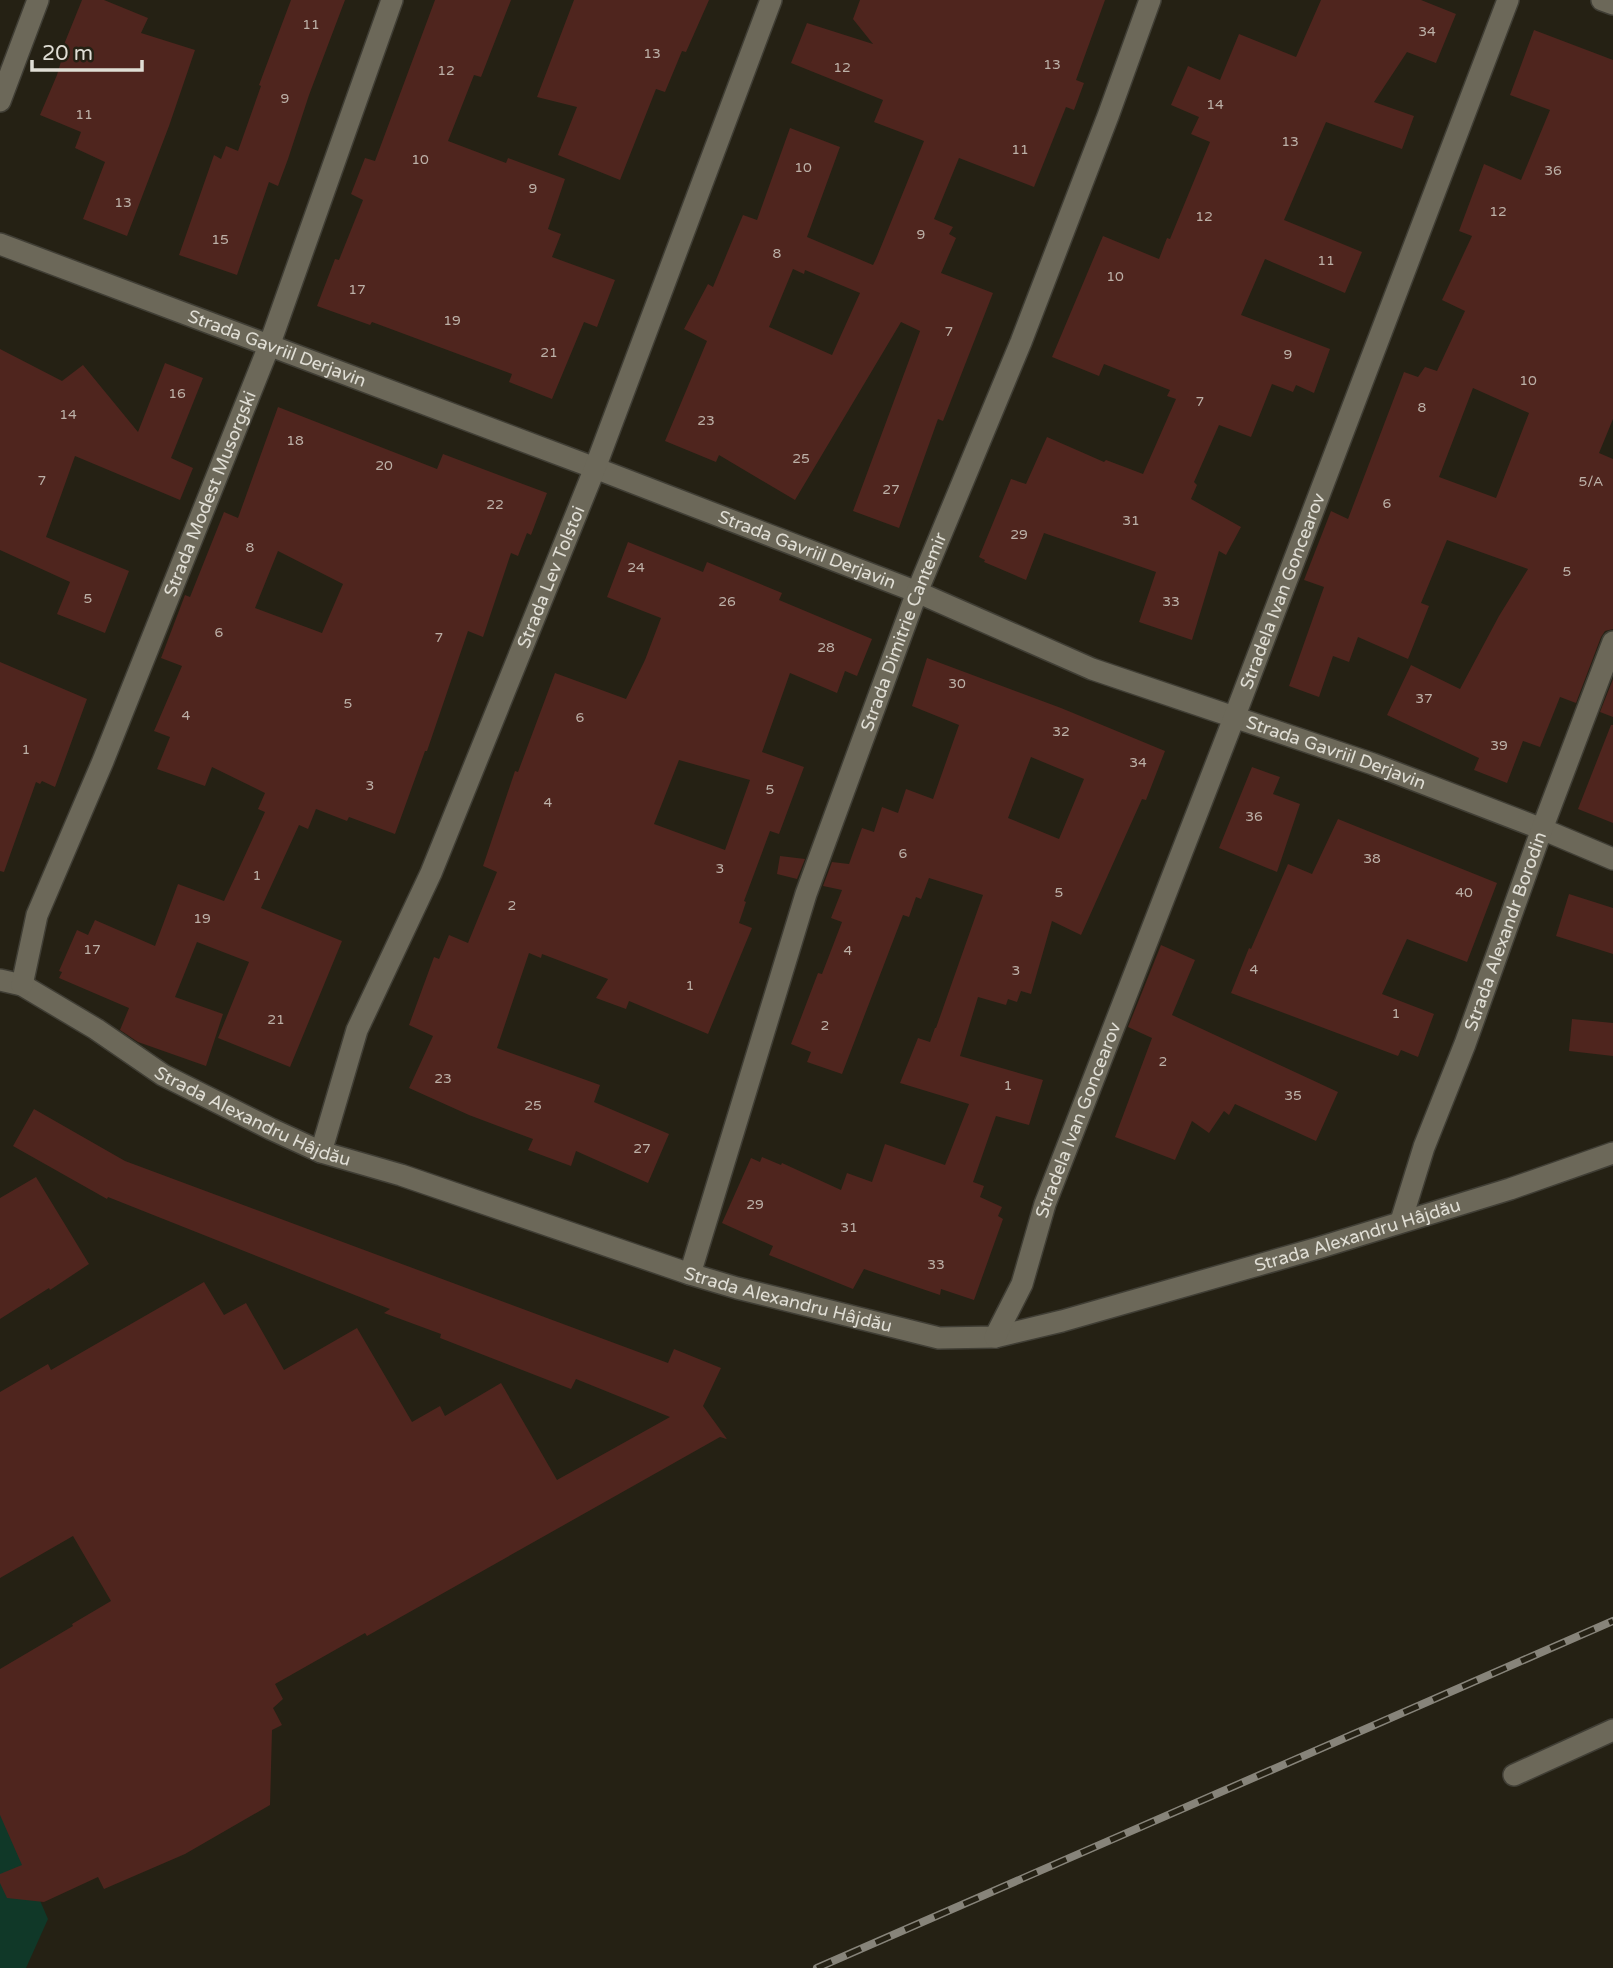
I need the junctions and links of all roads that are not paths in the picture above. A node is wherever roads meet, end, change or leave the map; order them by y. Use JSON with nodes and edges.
{"nodes":[{"id":1,"x":38,"y":0,"type":"edge"},
{"id":2,"x":392,"y":0,"type":"edge"},
{"id":3,"x":771,"y":0,"type":"edge"},
{"id":4,"x":1150,"y":0,"type":"edge"},
{"id":5,"x":1508,"y":0,"type":"edge"},
{"id":6,"x":1602,"y":0,"type":"edge"},
{"id":7,"x":1613,"y":4,"type":"edge"},
{"id":8,"x":0,"y":101,"type":"edge"},
{"id":9,"x":0,"y":244,"type":"edge"},
{"id":10,"x":270,"y":346,"type":"junction"},
{"id":11,"x":595,"y":468,"type":"junction"},
{"id":12,"x":917,"y":592,"type":"junction"},
{"id":13,"x":1613,"y":642,"type":"edge"},
{"id":14,"x":1234,"y":718,"type":"junction"},
{"id":15,"x":1542,"y":829,"type":"junction"},
{"id":16,"x":1613,"y":859,"type":"edge"},
{"id":17,"x":0,"y":980,"type":"edge"},
{"id":18,"x":22,"y":985,"type":"junction"},
{"id":19,"x":321,"y":1152,"type":"junction"},
{"id":20,"x":1613,"y":1153,"type":"edge"},
{"id":21,"x":1401,"y":1222,"type":"junction"},
{"id":22,"x":690,"y":1274,"type":"junction"},
{"id":23,"x":995,"y":1336,"type":"junction"},
{"id":24,"x":1613,"y":1730,"type":"edge"},
{"id":25,"x":1514,"y":1775,"type":"dead end"}],
"edges":[{"from":1,"to":8,"type":"street"},
{"from":2,"to":10,"type":"street","name":"Strada Modest Musorgski"},
{"from":3,"to":11,"type":"street","name":"Strada Lev Tolstoi"},
{"from":4,"to":12,"type":"street","name":"Strada Dimitrie Cantemir"},
{"from":5,"to":14,"type":"street","name":"Stradela Ivan Goncearov"},
{"from":6,"to":7,"type":"street"},
{"from":9,"to":10,"type":"street","name":"Strada Gavriil Derjavin"},
{"from":10,"to":11,"type":"street","name":"Strada Gavriil Derjavin"},
{"from":10,"to":18,"type":"street","name":"Strada Modest Musorgski"},
{"from":11,"to":12,"type":"street","name":"Strada Gavriil Derjavin"},
{"from":11,"to":19,"type":"street","name":"Strada Lev Tolstoi"},
{"from":12,"to":14,"type":"street","name":"Strada Gavriil Derjavin"},
{"from":12,"to":22,"type":"street","name":"Strada Dimitrie Cantemir"},
{"from":13,"to":15,"type":"street","name":"Strada Alexandr Borodin"},
{"from":14,"to":15,"type":"street","name":"Strada Gavriil Derjavin"},
{"from":14,"to":23,"type":"street","name":"Stradela Ivan Goncearov"},
{"from":15,"to":16,"type":"street","name":"Strada Gavriil Derjavin"},
{"from":15,"to":21,"type":"street","name":"Strada Alexandr Borodin"},
{"from":17,"to":18,"type":"street","name":"Strada Alexandru Hâjdău"},
{"from":18,"to":19,"type":"street","name":"Strada Alexandru Hâjdău"},
{"from":19,"to":22,"type":"street","name":"Strada Alexandru Hâjdău"},
{"from":20,"to":21,"type":"street","name":"Strada Alexandru Hâjdău"},
{"from":21,"to":23,"type":"street","name":"Strada Alexandru Hâjdău"},
{"from":22,"to":23,"type":"street","name":"Strada Alexandru Hâjdău"},
{"from":24,"to":25,"type":"street"}]}
